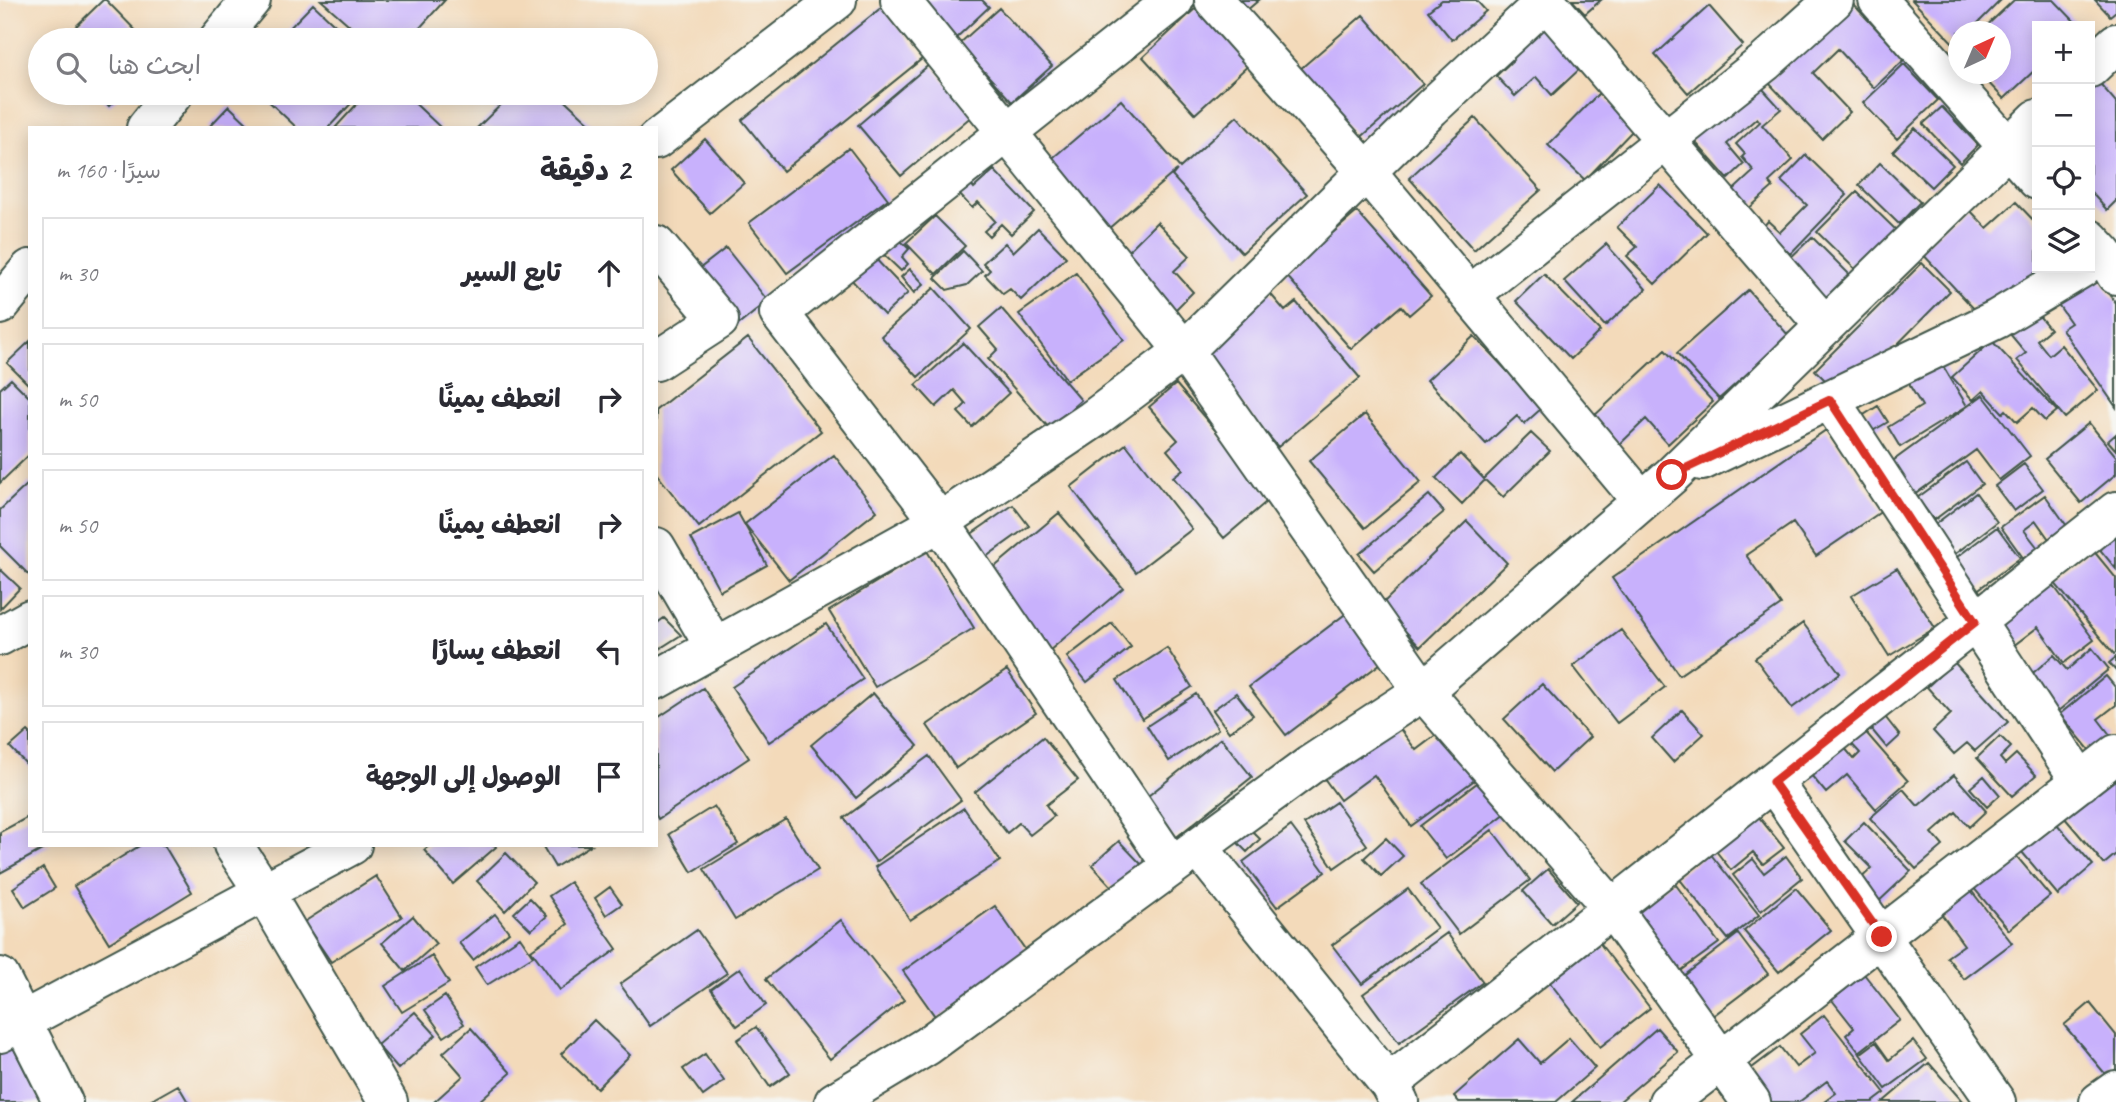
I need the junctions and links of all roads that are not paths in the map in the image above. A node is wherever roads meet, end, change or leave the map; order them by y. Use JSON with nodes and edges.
{"nodes":[{"id":1,"x":251,"y":0,"type":"edge"},
{"id":2,"x":900,"y":0,"type":"edge"},
{"id":3,"x":1174,"y":0,"type":"edge"},
{"id":4,"x":1214,"y":0,"type":"edge"},
{"id":5,"x":1546,"y":0,"type":"edge"},
{"id":6,"x":1834,"y":0,"type":"edge"},
{"id":7,"x":1878,"y":0,"type":"edge"},
{"id":8,"x":818,"y":6,"type":"edge"},
{"id":9,"x":228,"y":28,"type":"edge"},
{"id":10,"x":2116,"y":43,"type":"edge"},
{"id":11,"x":2095,"y":63,"type":"edge"},
{"id":12,"x":164,"y":105,"type":"edge"},
{"id":13,"x":2032,"y":124,"type":"edge"},
{"id":14,"x":148,"y":126,"type":"edge"},
{"id":15,"x":1007,"y":132,"type":"junction"},
{"id":16,"x":658,"y":138,"type":"edge"},
{"id":17,"x":1665,"y":141,"type":"junction"},
{"id":18,"x":2008,"y":147,"type":"junction"},
{"id":19,"x":1366,"y":171,"type":"junction"},
{"id":20,"x":2032,"y":174,"type":"edge"},
{"id":21,"x":658,"y":247,"type":"edge"},
{"id":22,"x":2099,"y":258,"type":"edge"},
{"id":23,"x":28,"y":271,"type":"edge"},
{"id":24,"x":1470,"y":295,"type":"junction"},
{"id":25,"x":0,"y":305,"type":"edge"},
{"id":26,"x":1825,"y":326,"type":"junction"},
{"id":27,"x":1184,"y":351,"type":"junction"},
{"id":28,"x":658,"y":360,"type":"edge"},
{"id":29,"x":1830,"y":400,"type":"junction"},
{"id":30,"x":1672,"y":475,"type":"junction"},
{"id":31,"x":1641,"y":500,"type":"junction"},
{"id":32,"x":2116,"y":512,"type":"edge"},
{"id":33,"x":940,"y":522,"type":"junction"},
{"id":34,"x":658,"y":550,"type":"edge"},
{"id":35,"x":28,"y":621,"type":"edge"},
{"id":36,"x":1975,"y":622,"type":"junction"},
{"id":37,"x":0,"y":636,"type":"edge"},
{"id":38,"x":714,"y":646,"type":"junction"},
{"id":39,"x":658,"y":679,"type":"edge"},
{"id":40,"x":1423,"y":691,"type":"junction"},
{"id":41,"x":2116,"y":754,"type":"edge"},
{"id":42,"x":1773,"y":782,"type":"junction"},
{"id":43,"x":2081,"y":782,"type":"junction"},
{"id":44,"x":234,"y":847,"type":"edge"},
{"id":45,"x":348,"y":847,"type":"edge"},
{"id":46,"x":1185,"y":857,"type":"junction"},
{"id":47,"x":264,"y":892,"type":"junction"},
{"id":48,"x":1612,"y":908,"type":"junction"},
{"id":49,"x":1882,"y":937,"type":"junction"},
{"id":50,"x":0,"y":978,"type":"edge"},
{"id":51,"x":11,"y":1027,"type":"edge"},
{"id":52,"x":1721,"y":1061,"type":"junction"},
{"id":53,"x":2116,"y":1090,"type":"edge"},
{"id":54,"x":1394,"y":1093,"type":"edge"},
{"id":55,"x":63,"y":1102,"type":"edge"},
{"id":56,"x":388,"y":1102,"type":"edge"},
{"id":57,"x":834,"y":1102,"type":"edge"},
{"id":58,"x":1668,"y":1102,"type":"edge"},
{"id":59,"x":1751,"y":1102,"type":"edge"},
{"id":60,"x":1996,"y":1102,"type":"edge"},
{"id":61,"x":2099,"y":1102,"type":"edge"}],
"edges":[{"from":1,"to":9,"type":"street"},
{"from":2,"to":15,"type":"street"},
{"from":3,"to":15,"type":"street"},
{"from":4,"to":19,"type":"street"},
{"from":5,"to":17,"type":"street"},
{"from":5,"to":19,"type":"street"},
{"from":6,"to":17,"type":"street"},
{"from":7,"to":18,"type":"street"},
{"from":8,"to":16,"type":"street"},
{"from":10,"to":11,"type":"street"},
{"from":12,"to":14,"type":"street"},
{"from":13,"to":18,"type":"street"},
{"from":15,"to":27,"type":"street"},
{"from":15,"to":33,"type":"street"},
{"from":17,"to":24,"type":"street"},
{"from":17,"to":26,"type":"street"},
{"from":18,"to":20,"type":"street"},
{"from":18,"to":26,"type":"street"},
{"from":19,"to":24,"type":"street"},
{"from":19,"to":27,"type":"street"},
{"from":21,"to":28,"type":"street"},
{"from":22,"to":29,"type":"street"},
{"from":23,"to":25,"type":"street"},
{"from":24,"to":31,"type":"street"},
{"from":26,"to":30,"type":"street"},
{"from":27,"to":33,"type":"street"},
{"from":27,"to":40,"type":"street"},
{"from":29,"to":30,"type":"street"},
{"from":29,"to":36,"type":"street"},
{"from":30,"to":31,"type":"street"},
{"from":31,"to":40,"type":"street"},
{"from":32,"to":36,"type":"street"},
{"from":33,"to":38,"type":"street"},
{"from":33,"to":46,"type":"street"},
{"from":34,"to":38,"type":"street"},
{"from":35,"to":37,"type":"street"},
{"from":36,"to":42,"type":"street"},
{"from":36,"to":43,"type":"street"},
{"from":38,"to":39,"type":"street"},
{"from":40,"to":46,"type":"street"},
{"from":40,"to":48,"type":"street"},
{"from":41,"to":43,"type":"street"},
{"from":42,"to":48,"type":"street"},
{"from":42,"to":49,"type":"street"},
{"from":43,"to":49,"type":"street"},
{"from":44,"to":47,"type":"street"},
{"from":45,"to":47,"type":"street"},
{"from":46,"to":54,"type":"street"},
{"from":46,"to":57,"type":"street"},
{"from":47,"to":51,"type":"street"},
{"from":47,"to":56,"type":"street"},
{"from":48,"to":52,"type":"street"},
{"from":48,"to":54,"type":"street"},
{"from":49,"to":52,"type":"street"},
{"from":49,"to":60,"type":"street"},
{"from":50,"to":51,"type":"street"},
{"from":51,"to":55,"type":"street"},
{"from":52,"to":58,"type":"street"},
{"from":52,"to":59,"type":"street"},
{"from":53,"to":61,"type":"street"}]}
